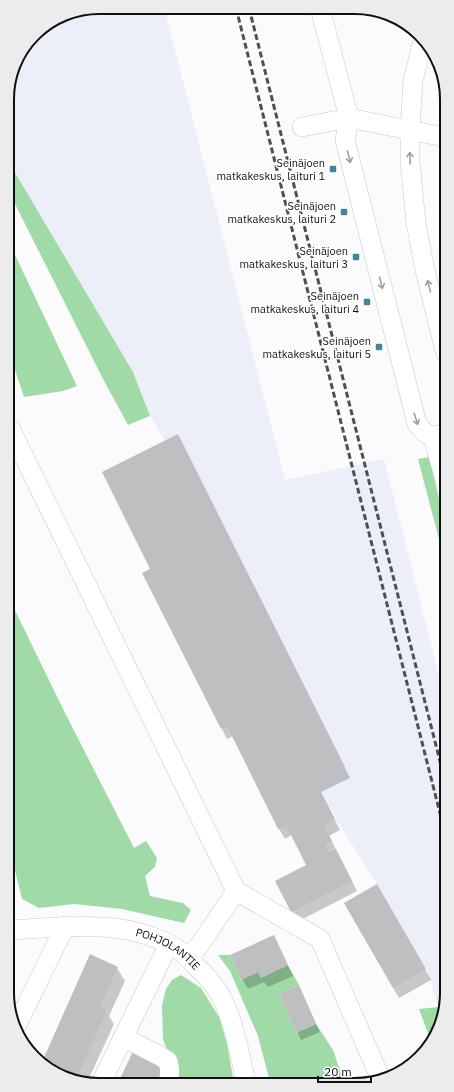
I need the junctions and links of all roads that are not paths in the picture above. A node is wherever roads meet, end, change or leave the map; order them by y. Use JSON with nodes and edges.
{"nodes":[{"id":1,"x":322,"y":14,"type":"edge"},
{"id":2,"x":422,"y":47,"type":"edge"},
{"id":3,"x":349,"y":118,"type":"junction"},
{"id":4,"x":302,"y":128,"type":"dead end"},
{"id":5,"x":410,"y":130,"type":"junction"},
{"id":6,"x":440,"y":136,"type":"edge"},
{"id":7,"x":440,"y":331,"type":"edge"},
{"id":8,"x":439,"y":435,"type":"edge"},
{"id":9,"x":14,"y":436,"type":"edge"},
{"id":10,"x":236,"y":891,"type":"junction"},
{"id":11,"x":65,"y":926,"type":"junction"},
{"id":12,"x":14,"y":930,"type":"edge"},
{"id":13,"x":169,"y":944,"type":"junction"},
{"id":14,"x":188,"y":958,"type":"junction"},
{"id":15,"x":19,"y":1021,"type":"edge"},
{"id":16,"x":123,"y":1037,"type":"junction"},
{"id":17,"x":379,"y":1074,"type":"edge"},
{"id":18,"x":103,"y":1078,"type":"edge"},
{"id":19,"x":169,"y":1078,"type":"edge"},
{"id":20,"x":245,"y":1078,"type":"edge"}],
"edges":[{"from":1,"to":3,"type":"street"},
{"from":2,"to":5,"type":"street"},
{"from":3,"to":4,"type":"street"},
{"from":3,"to":5,"type":"street"},
{"from":3,"to":8,"type":"street","one_way":true},
{"from":5,"to":6,"type":"street"},
{"from":7,"to":5,"type":"street","one_way":true},
{"from":9,"to":10,"type":"street"},
{"from":10,"to":14,"type":"street"},
{"from":10,"to":17,"type":"street"},
{"from":11,"to":12,"type":"street","name":"POHJOLANTIE"},
{"from":11,"to":13,"type":"street","name":"POHJOLANTIE"},
{"from":11,"to":15,"type":"street"},
{"from":13,"to":14,"type":"street","name":"POHJOLANTIE"},
{"from":13,"to":16,"type":"street"},
{"from":14,"to":20,"type":"street","name":"POHJOLANTIE"},
{"from":16,"to":18,"type":"street"},
{"from":16,"to":19,"type":"street"}]}
